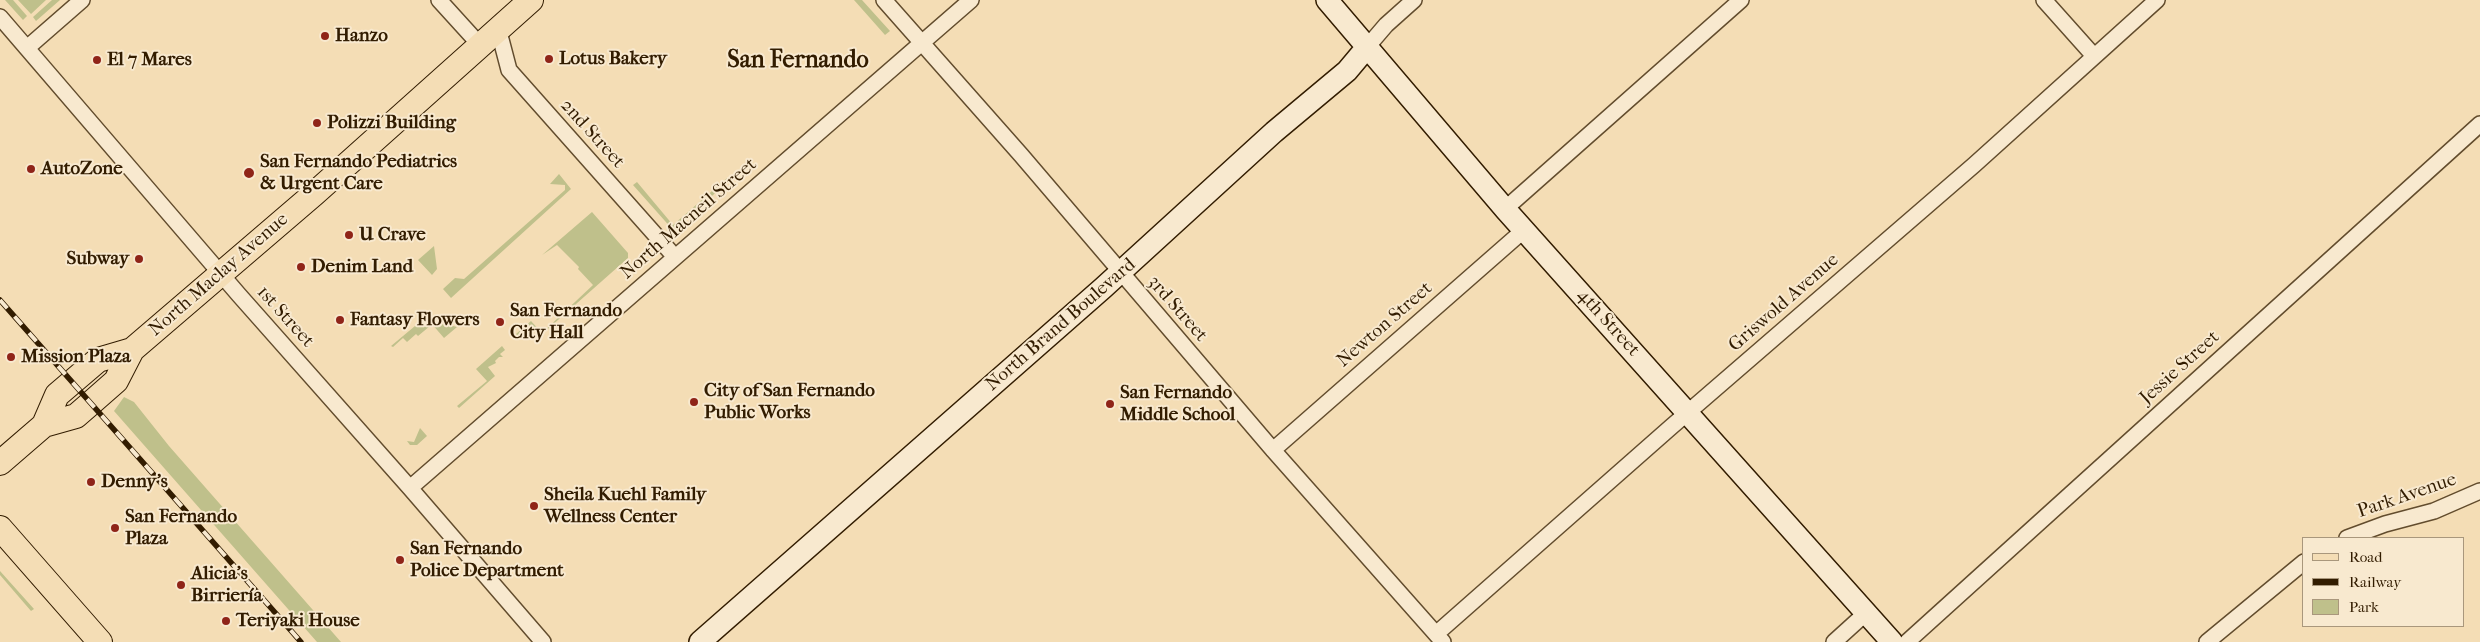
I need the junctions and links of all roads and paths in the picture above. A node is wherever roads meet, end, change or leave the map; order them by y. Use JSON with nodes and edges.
{"nodes":[{"id":1,"x":82,"y":0,"type":"edge"},
{"id":2,"x":439,"y":0,"type":"edge"},
{"id":3,"x":530,"y":0,"type":"edge"},
{"id":4,"x":884,"y":0,"type":"edge"},
{"id":5,"x":971,"y":0,"type":"edge"},
{"id":6,"x":1327,"y":0,"type":"edge"},
{"id":7,"x":1414,"y":0,"type":"edge"},
{"id":8,"x":1741,"y":0,"type":"edge"},
{"id":9,"x":2044,"y":0,"type":"edge"},
{"id":10,"x":2157,"y":0,"type":"edge"},
{"id":11,"x":0,"y":17,"type":"edge"},
{"id":12,"x":498,"y":28,"type":"junction"},
{"id":13,"x":922,"y":43,"type":"junction"},
{"id":14,"x":478,"y":44,"type":"junction"},
{"id":15,"x":1368,"y":46,"type":"junction"},
{"id":16,"x":27,"y":48,"type":"junction"},
{"id":17,"x":2094,"y":56,"type":"junction"},
{"id":18,"x":2480,"y":124,"type":"edge"},
{"id":19,"x":1505,"y":209,"type":"junction"},
{"id":20,"x":1524,"y":230,"type":"junction"},
{"id":21,"x":675,"y":257,"type":"junction"},
{"id":22,"x":221,"y":274,"type":"junction"},
{"id":23,"x":1120,"y":274,"type":"junction"},
{"id":24,"x":1688,"y":412,"type":"junction"},
{"id":25,"x":1273,"y":450,"type":"junction"},
{"id":26,"x":0,"y":463,"type":"edge"},
{"id":27,"x":410,"y":488,"type":"junction"},
{"id":28,"x":2479,"y":493,"type":"edge"},
{"id":29,"x":0,"y":528,"type":"edge"},
{"id":30,"x":2350,"y":537,"type":"edge"},
{"id":31,"x":2302,"y":564,"type":"edge"},
{"id":32,"x":1866,"y":614,"type":"junction"},
{"id":33,"x":1439,"y":638,"type":"edge"},
{"id":34,"x":100,"y":642,"type":"edge"},
{"id":35,"x":543,"y":642,"type":"edge"},
{"id":36,"x":700,"y":642,"type":"edge"},
{"id":37,"x":1834,"y":642,"type":"edge"},
{"id":38,"x":1892,"y":642,"type":"edge"},
{"id":39,"x":1907,"y":642,"type":"edge"},
{"id":40,"x":2207,"y":642,"type":"edge"}],
"edges":[{"from":1,"to":16,"type":"street"},
{"from":2,"to":14,"type":"street"},
{"from":3,"to":12,"type":"main road","name":"North Maclay Avenue"},
{"from":4,"to":13,"type":"street","name":"3rd Street"},
{"from":5,"to":13,"type":"street","name":"North Macneil Street"},
{"from":6,"to":15,"type":"street","name":"4th Street"},
{"from":7,"to":15,"type":"street","name":"North Brand Boulevard"},
{"from":8,"to":19,"type":"street"},
{"from":9,"to":17,"type":"street"},
{"from":10,"to":17,"type":"street","name":"Griswold Avenue"},
{"from":11,"to":16,"type":"street","name":"1st Street"},
{"from":12,"to":14,"type":"main road","name":"North Maclay Avenue"},
{"from":12,"to":21,"type":"street","name":"2nd Street"},
{"from":13,"to":21,"type":"street","name":"North Macneil Street"},
{"from":13,"to":23,"type":"street","name":"3rd Street"},
{"from":14,"to":22,"type":"main road","name":"North Maclay Avenue"},
{"from":15,"to":19,"type":"street","name":"4th Street"},
{"from":15,"to":23,"type":"street","name":"North Brand Boulevard"},
{"from":16,"to":22,"type":"street","name":"1st Street"},
{"from":17,"to":24,"type":"street","name":"Griswold Avenue"},
{"from":18,"to":39,"type":"street","name":"Jessie Street"},
{"from":19,"to":20,"type":"street","name":"4th Street"},
{"from":20,"to":24,"type":"street","name":"4th Street"},
{"from":20,"to":25,"type":"street","name":"Newton Street"},
{"from":21,"to":27,"type":"street","name":"North Macneil Street"},
{"from":22,"to":26,"type":"main road","name":"North Maclay Avenue"},
{"from":22,"to":27,"type":"street","name":"1st Street"},
{"from":23,"to":25,"type":"street","name":"3rd Street"},
{"from":23,"to":36,"type":"street","name":"North Brand Boulevard"},
{"from":24,"to":32,"type":"street","name":"4th Street"},
{"from":24,"to":33,"type":"street","name":"Griswold Avenue"},
{"from":25,"to":33,"type":"street","name":"3rd Street"},
{"from":27,"to":35,"type":"street","name":"1st Street"},
{"from":28,"to":30,"type":"street","name":"Park Avenue"},
{"from":29,"to":34,"type":"main road"},
{"from":31,"to":40,"type":"street"},
{"from":32,"to":37,"type":"street"},
{"from":32,"to":38,"type":"street","name":"4th Street"}]}
